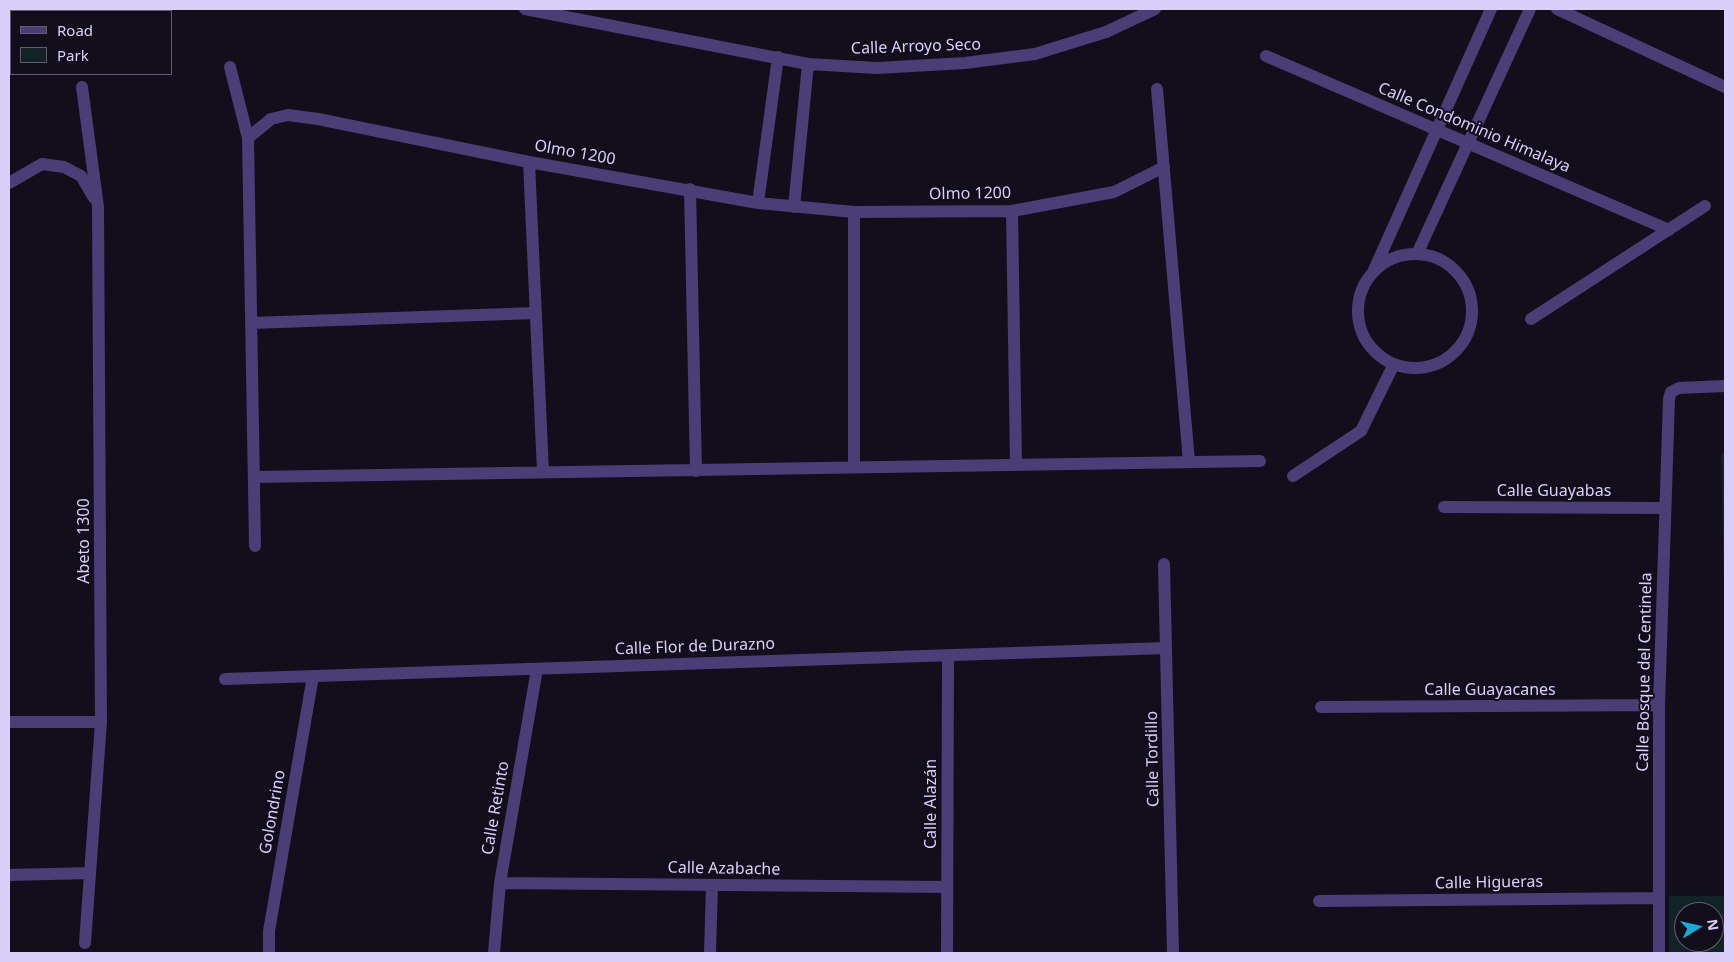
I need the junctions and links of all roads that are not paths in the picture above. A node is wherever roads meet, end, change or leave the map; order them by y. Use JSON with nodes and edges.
{"nodes":[{"id":1,"x":525,"y":9,"type":"edge"},
{"id":2,"x":1155,"y":9,"type":"edge"},
{"id":3,"x":1491,"y":9,"type":"edge"},
{"id":4,"x":1530,"y":9,"type":"edge"},
{"id":5,"x":1557,"y":9,"type":"edge"},
{"id":6,"x":1266,"y":56,"type":"dead end"},
{"id":7,"x":778,"y":57,"type":"junction"},
{"id":8,"x":808,"y":64,"type":"junction"},
{"id":9,"x":230,"y":67,"type":"dead end"},
{"id":10,"x":1725,"y":86,"type":"edge"},
{"id":11,"x":82,"y":87,"type":"dead end"},
{"id":12,"x":1157,"y":89,"type":"dead end"},
{"id":13,"x":1437,"y":130,"type":"junction"},
{"id":14,"x":248,"y":138,"type":"junction"},
{"id":15,"x":1468,"y":143,"type":"junction"},
{"id":16,"x":529,"y":162,"type":"junction"},
{"id":17,"x":1164,"y":167,"type":"junction"},
{"id":18,"x":9,"y":183,"type":"edge"},
{"id":19,"x":690,"y":189,"type":"junction"},
{"id":20,"x":758,"y":202,"type":"junction"},
{"id":21,"x":1705,"y":206,"type":"dead end"},
{"id":22,"x":794,"y":207,"type":"junction"},
{"id":23,"x":98,"y":208,"type":"junction"},
{"id":24,"x":1012,"y":211,"type":"junction"},
{"id":25,"x":854,"y":212,"type":"junction"},
{"id":26,"x":1669,"y":230,"type":"junction"},
{"id":27,"x":1417,"y":254,"type":"junction"},
{"id":28,"x":1374,"y":270,"type":"junction"},
{"id":29,"x":536,"y":312,"type":"junction"},
{"id":30,"x":1531,"y":319,"type":"dead end"},
{"id":31,"x":251,"y":323,"type":"junction"},
{"id":32,"x":1394,"y":364,"type":"junction"},
{"id":33,"x":1725,"y":386,"type":"edge"},
{"id":34,"x":1260,"y":461,"type":"dead end"},
{"id":35,"x":1189,"y":462,"type":"junction"},
{"id":36,"x":1016,"y":464,"type":"junction"},
{"id":37,"x":854,"y":467,"type":"junction"},
{"id":38,"x":696,"y":471,"type":"junction"},
{"id":39,"x":543,"y":472,"type":"junction"},
{"id":40,"x":1293,"y":476,"type":"dead end"},
{"id":41,"x":254,"y":477,"type":"junction"},
{"id":42,"x":1444,"y":507,"type":"dead end"},
{"id":43,"x":1665,"y":508,"type":"junction"},
{"id":44,"x":255,"y":546,"type":"dead end"},
{"id":45,"x":1164,"y":564,"type":"dead end"},
{"id":46,"x":1166,"y":648,"type":"junction"},
{"id":47,"x":948,"y":655,"type":"junction"},
{"id":48,"x":537,"y":669,"type":"junction"},
{"id":49,"x":313,"y":676,"type":"junction"},
{"id":50,"x":225,"y":679,"type":"dead end"},
{"id":51,"x":1659,"y":705,"type":"junction"},
{"id":52,"x":1321,"y":707,"type":"dead end"},
{"id":53,"x":9,"y":722,"type":"edge"},
{"id":54,"x":101,"y":722,"type":"junction"},
{"id":55,"x":90,"y":873,"type":"junction"},
{"id":56,"x":9,"y":875,"type":"edge"},
{"id":57,"x":500,"y":883,"type":"junction"},
{"id":58,"x":712,"y":885,"type":"junction"},
{"id":59,"x":947,"y":887,"type":"junction"},
{"id":60,"x":1659,"y":898,"type":"junction"},
{"id":61,"x":1319,"y":901,"type":"dead end"},
{"id":62,"x":85,"y":942,"type":"dead end"},
{"id":63,"x":269,"y":953,"type":"edge"},
{"id":64,"x":494,"y":953,"type":"edge"},
{"id":65,"x":710,"y":953,"type":"edge"},
{"id":66,"x":947,"y":953,"type":"edge"},
{"id":67,"x":1173,"y":953,"type":"edge"},
{"id":68,"x":1659,"y":953,"type":"edge"}],
"edges":[{"from":1,"to":7,"type":"street","name":"Calle Arroyo Seco"},
{"from":2,"to":8,"type":"street","name":"Calle Arroyo Seco"},
{"from":3,"to":13,"type":"street"},
{"from":4,"to":15,"type":"street"},
{"from":5,"to":10,"type":"street"},
{"from":6,"to":13,"type":"street","name":"Calle Condominio Himalaya"},
{"from":7,"to":8,"type":"street","name":"Calle Arroyo Seco"},
{"from":7,"to":20,"type":"street"},
{"from":8,"to":22,"type":"street"},
{"from":9,"to":14,"type":"street"},
{"from":11,"to":23,"type":"street","name":"Abeto 1300"},
{"from":12,"to":17,"type":"street"},
{"from":13,"to":15,"type":"street","name":"Calle Condominio Himalaya"},
{"from":13,"to":28,"type":"street"},
{"from":14,"to":16,"type":"street","name":"Olmo 1200"},
{"from":14,"to":31,"type":"street"},
{"from":15,"to":26,"type":"street","name":"Calle Condominio Himalaya"},
{"from":15,"to":27,"type":"street"},
{"from":16,"to":19,"type":"street","name":"Olmo 1200"},
{"from":16,"to":29,"type":"street"},
{"from":17,"to":24,"type":"street","name":"Olmo 1200"},
{"from":17,"to":35,"type":"street"},
{"from":18,"to":23,"type":"street","name":"Abeto 1300"},
{"from":19,"to":20,"type":"street","name":"Olmo 1200"},
{"from":19,"to":38,"type":"street"},
{"from":20,"to":22,"type":"street","name":"Olmo 1200"},
{"from":21,"to":26,"type":"street"},
{"from":22,"to":25,"type":"street","name":"Olmo 1200"},
{"from":23,"to":54,"type":"street","name":"Abeto 1300"},
{"from":24,"to":25,"type":"street","name":"Olmo 1200"},
{"from":24,"to":36,"type":"street"},
{"from":25,"to":37,"type":"street"},
{"from":26,"to":30,"type":"street"},
{"from":27,"to":28,"type":"street"},
{"from":27,"to":32,"type":"street"},
{"from":28,"to":32,"type":"street"},
{"from":29,"to":31,"type":"street"},
{"from":29,"to":39,"type":"street"},
{"from":31,"to":41,"type":"street"},
{"from":32,"to":40,"type":"street"},
{"from":33,"to":43,"type":"street","name":"Calle Bosque del Centinela"},
{"from":34,"to":35,"type":"street"},
{"from":35,"to":36,"type":"street"},
{"from":36,"to":37,"type":"street"},
{"from":37,"to":38,"type":"street"},
{"from":38,"to":39,"type":"street"},
{"from":39,"to":41,"type":"street"},
{"from":41,"to":44,"type":"street"},
{"from":42,"to":43,"type":"street","name":"Calle Guayabas"},
{"from":43,"to":51,"type":"street","name":"Calle Bosque del Centinela"},
{"from":45,"to":46,"type":"street","name":"Calle Tordillo"},
{"from":46,"to":47,"type":"street","name":"Calle Flor de Durazno"},
{"from":46,"to":67,"type":"street","name":"Calle Tordillo"},
{"from":47,"to":48,"type":"street","name":"Calle Flor de Durazno"},
{"from":47,"to":59,"type":"street","name":"Calle Alazán"},
{"from":48,"to":49,"type":"street","name":"Calle Flor de Durazno"},
{"from":48,"to":57,"type":"street","name":"Calle Retinto"},
{"from":49,"to":50,"type":"street","name":"Calle Flor de Durazno"},
{"from":49,"to":63,"type":"street","name":"Golondrino"},
{"from":51,"to":52,"type":"street","name":"Calle Guayacanes"},
{"from":51,"to":60,"type":"street","name":"Calle Bosque del Centinela"},
{"from":53,"to":54,"type":"street"},
{"from":54,"to":55,"type":"street","name":"Abeto 1300"},
{"from":55,"to":56,"type":"street"},
{"from":55,"to":62,"type":"street","name":"Abeto 1300"},
{"from":57,"to":58,"type":"street","name":"Calle Azabache"},
{"from":57,"to":64,"type":"street","name":"Calle Retinto"},
{"from":58,"to":59,"type":"street","name":"Calle Azabache"},
{"from":58,"to":65,"type":"street"},
{"from":59,"to":66,"type":"street","name":"Calle Alazán"},
{"from":60,"to":61,"type":"street","name":"Calle Higueras"},
{"from":60,"to":68,"type":"street","name":"Calle Bosque del Centinela"}]}
